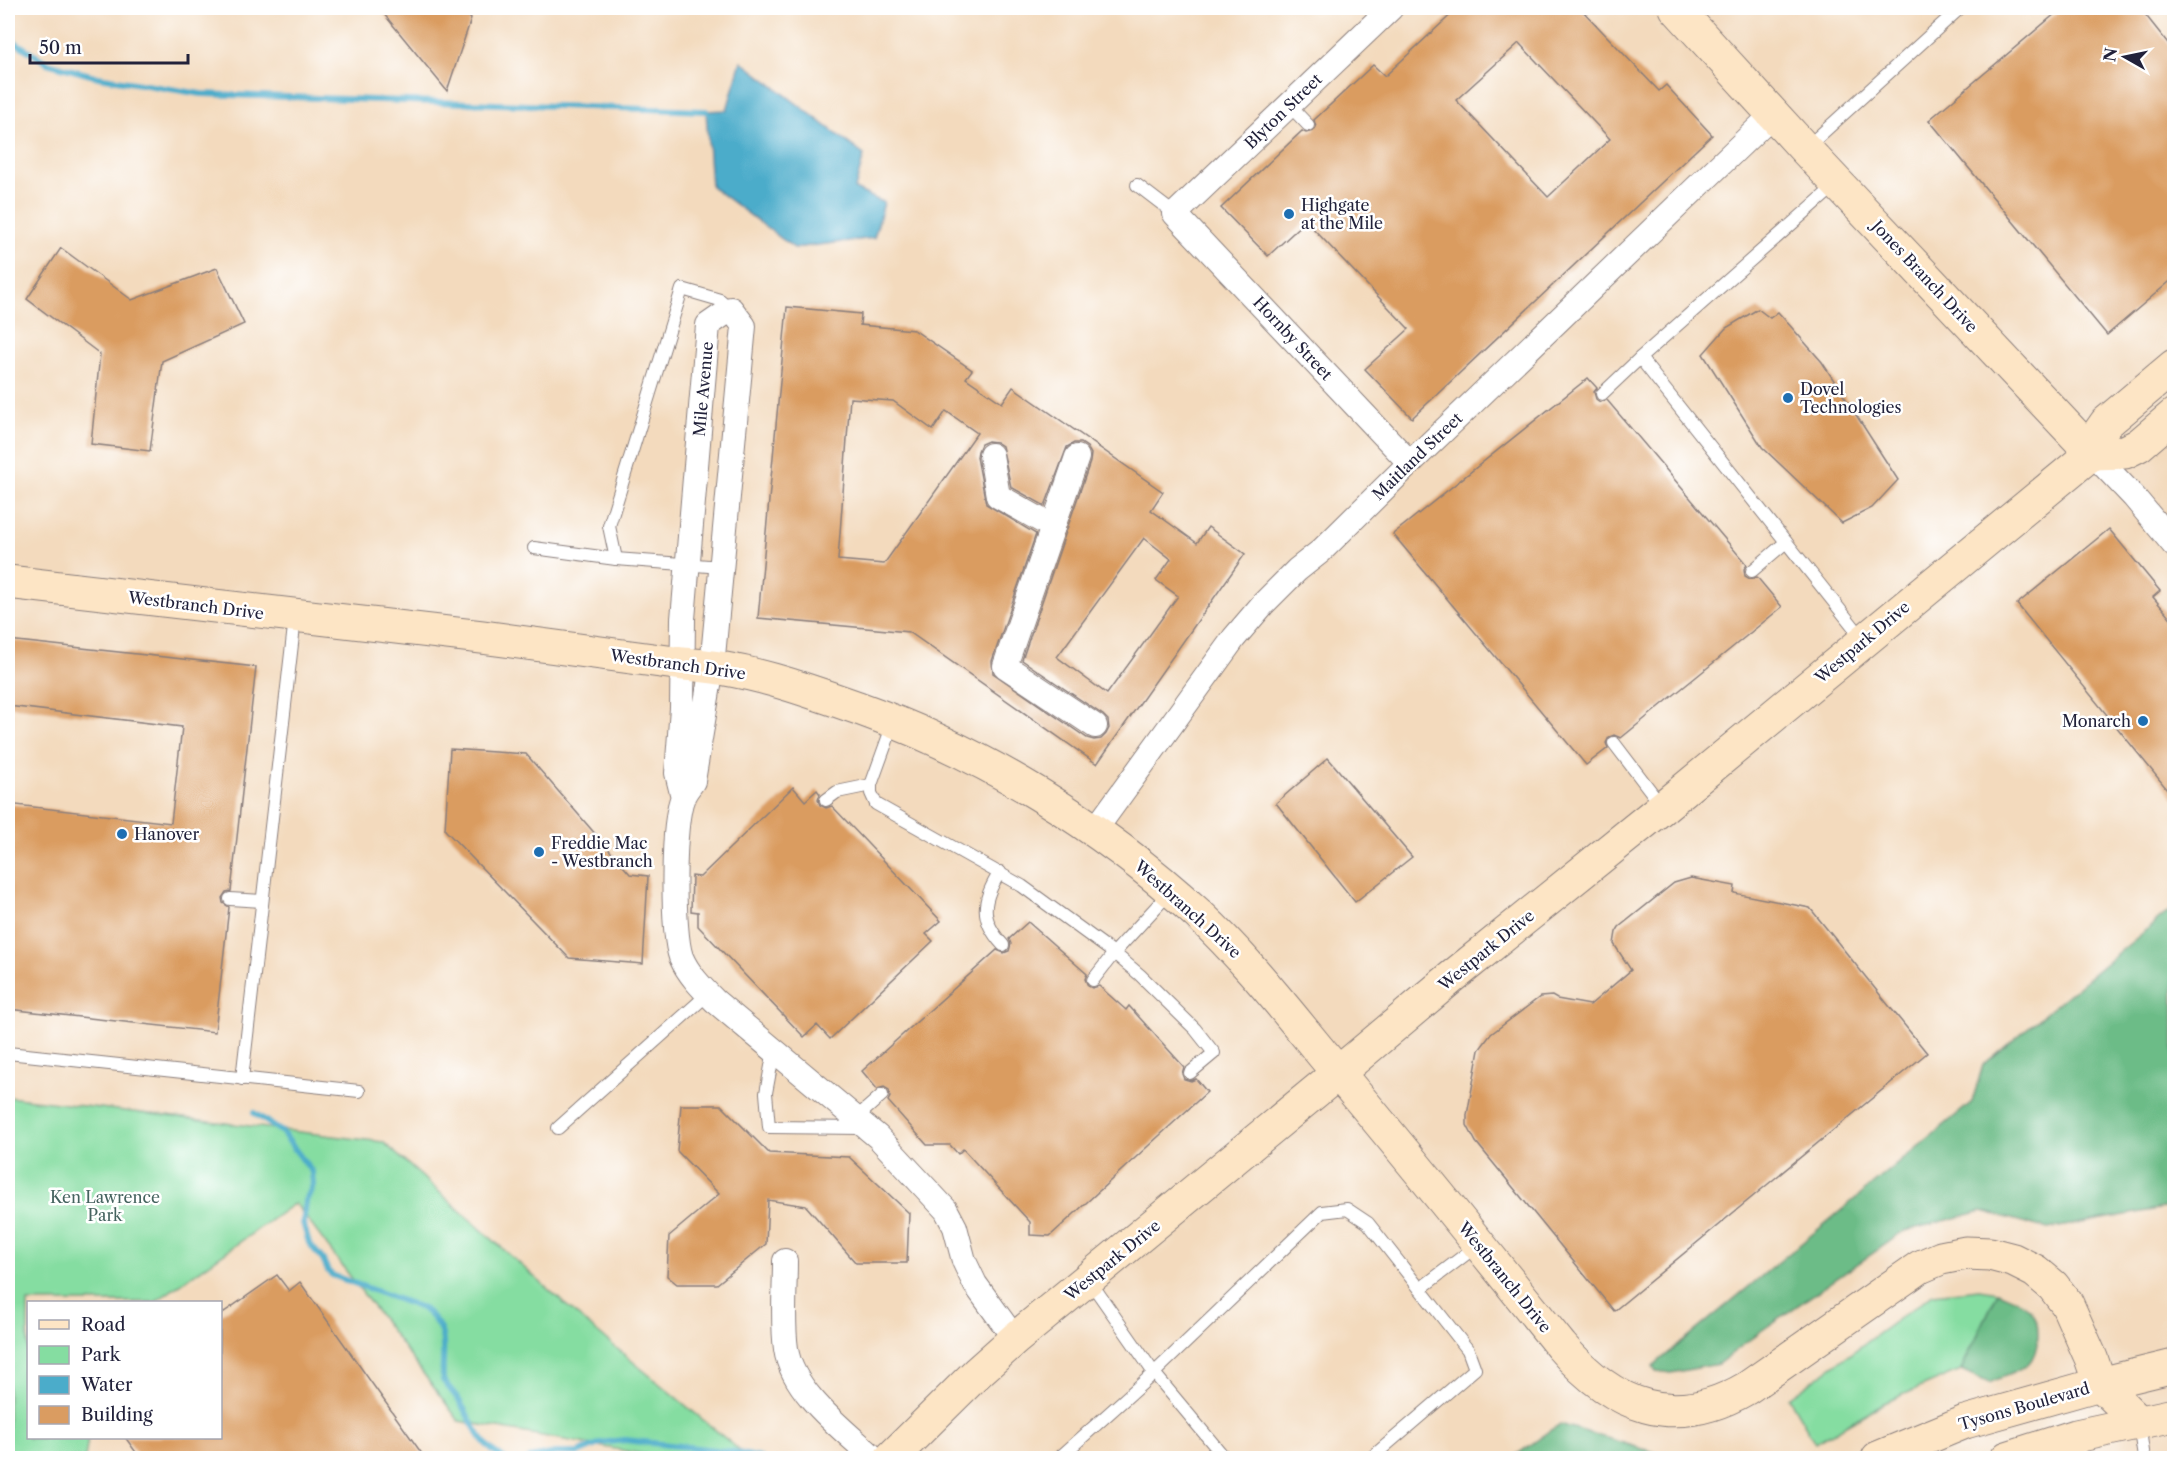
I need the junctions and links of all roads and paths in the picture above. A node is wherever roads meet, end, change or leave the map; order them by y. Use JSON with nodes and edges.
{"nodes":[{"id":1,"x":1391,"y":8,"type":"edge"},
{"id":2,"x":1676,"y":8,"type":"edge"},
{"id":3,"x":1960,"y":8,"type":"edge"},
{"id":4,"x":2171,"y":8,"type":"edge"},
{"id":5,"x":2175,"y":12,"type":"edge"},
{"id":6,"x":1289,"y":105,"type":"junction"},
{"id":7,"x":1774,"y":113,"type":"junction"},
{"id":8,"x":1308,"y":125,"type":"dead end"},
{"id":9,"x":1805,"y":149,"type":"junction"},
{"id":10,"x":1838,"y":183,"type":"junction"},
{"id":11,"x":1137,"y":185,"type":"dead end"},
{"id":12,"x":1175,"y":214,"type":"junction"},
{"id":13,"x":731,"y":309,"type":"junction"},
{"id":14,"x":1640,"y":358,"type":"junction"},
{"id":15,"x":2175,"y":366,"type":"edge"},
{"id":16,"x":1602,"y":394,"type":"dead end"},
{"id":17,"x":2175,"y":415,"type":"edge"},
{"id":18,"x":2092,"y":453,"type":"junction"},
{"id":19,"x":991,"y":455,"type":"dead end"},
{"id":20,"x":1077,"y":457,"type":"dead end"},
{"id":21,"x":1410,"y":463,"type":"junction"},
{"id":22,"x":1053,"y":527,"type":"junction"},
{"id":23,"x":1786,"y":542,"type":"junction"},
{"id":24,"x":2175,"y":545,"type":"edge"},
{"id":25,"x":534,"y":548,"type":"dead end"},
{"id":26,"x":616,"y":560,"type":"junction"},
{"id":27,"x":688,"y":565,"type":"junction"},
{"id":28,"x":722,"y":567,"type":"junction"},
{"id":29,"x":1752,"y":571,"type":"dead end"},
{"id":30,"x":8,"y":582,"type":"edge"},
{"id":31,"x":295,"y":616,"type":"junction"},
{"id":32,"x":1864,"y":640,"type":"junction"},
{"id":33,"x":698,"y":665,"type":"junction"},
{"id":34,"x":894,"y":721,"type":"junction"},
{"id":35,"x":1095,"y":726,"type":"dead end"},
{"id":36,"x":1614,"y":743,"type":"dead end"},
{"id":37,"x":871,"y":785,"type":"junction"},
{"id":38,"x":826,"y":800,"type":"dead end"},
{"id":39,"x":1663,"y":807,"type":"junction"},
{"id":40,"x":1095,"y":830,"type":"junction"},
{"id":41,"x":1000,"y":872,"type":"junction"},
{"id":42,"x":1171,"y":891,"type":"junction"},
{"id":43,"x":230,"y":899,"type":"dead end"},
{"id":44,"x":262,"y":901,"type":"junction"},
{"id":45,"x":1003,"y":945,"type":"dead end"},
{"id":46,"x":1114,"y":953,"type":"junction"},
{"id":47,"x":1093,"y":980,"type":"dead end"},
{"id":48,"x":708,"y":994,"type":"junction"},
{"id":49,"x":774,"y":1050,"type":"junction"},
{"id":50,"x":8,"y":1053,"type":"edge"},
{"id":51,"x":1190,"y":1073,"type":"dead end"},
{"id":52,"x":1338,"y":1073,"type":"junction"},
{"id":53,"x":242,"y":1079,"type":"junction"},
{"id":54,"x":359,"y":1091,"type":"dead end"},
{"id":55,"x":882,"y":1095,"type":"dead end"},
{"id":56,"x":862,"y":1123,"type":"junction"},
{"id":57,"x":558,"y":1128,"type":"dead end"},
{"id":58,"x":1479,"y":1244,"type":"junction"},
{"id":59,"x":785,"y":1261,"type":"dead end"},
{"id":60,"x":1088,"y":1279,"type":"junction"},
{"id":61,"x":1420,"y":1289,"type":"junction"},
{"id":62,"x":1015,"y":1339,"type":"junction"},
{"id":63,"x":2175,"y":1366,"type":"edge"},
{"id":64,"x":1154,"y":1373,"type":"junction"},
{"id":65,"x":2100,"y":1384,"type":"junction"},
{"id":66,"x":2175,"y":1415,"type":"edge"},
{"id":67,"x":2139,"y":1422,"type":"junction"},
{"id":68,"x":2078,"y":1447,"type":"edge"},
{"id":69,"x":874,"y":1458,"type":"edge"},
{"id":70,"x":891,"y":1458,"type":"edge"},
{"id":71,"x":1059,"y":1458,"type":"edge"},
{"id":72,"x":1225,"y":1458,"type":"edge"},
{"id":73,"x":1371,"y":1458,"type":"edge"},
{"id":74,"x":1878,"y":1458,"type":"edge"},
{"id":75,"x":2007,"y":1458,"type":"edge"},
{"id":76,"x":2144,"y":1458,"type":"edge"}],
"edges":[{"from":1,"to":6,"type":"street","name":"Blyton Street"},
{"from":2,"to":7,"type":"street","name":"Jones Branch Drive"},
{"from":3,"to":9,"type":"lane"},
{"from":4,"to":5,"type":"lane"},
{"from":6,"to":8,"type":"lane"},
{"from":6,"to":12,"type":"street","name":"Blyton Street"},
{"from":7,"to":9,"type":"street","name":"Jones Branch Drive"},
{"from":7,"to":21,"type":"street","name":"Maitland Street"},
{"from":9,"to":10,"type":"street","name":"Jones Branch Drive"},
{"from":10,"to":14,"type":"lane"},
{"from":10,"to":18,"type":"street","name":"Jones Branch Drive"},
{"from":11,"to":12,"type":"lane"},
{"from":12,"to":21,"type":"street","name":"Hornby Street"},
{"from":13,"to":26,"type":"lane"},
{"from":13,"to":27,"type":"street","name":"Mile Avenue"},
{"from":13,"to":28,"type":"street"},
{"from":14,"to":16,"type":"lane"},
{"from":14,"to":23,"type":"lane"},
{"from":15,"to":18,"type":"street","name":"Westpark Drive"},
{"from":17,"to":18,"type":"street"},
{"from":18,"to":24,"type":"street","name":"Jones Branch Drive"},
{"from":18,"to":32,"type":"street","name":"Westpark Drive"},
{"from":19,"to":22,"type":"street"},
{"from":20,"to":22,"type":"street"},
{"from":21,"to":40,"type":"street","name":"Maitland Street"},
{"from":22,"to":35,"type":"street"},
{"from":23,"to":29,"type":"lane"},
{"from":23,"to":32,"type":"lane"},
{"from":25,"to":26,"type":"lane"},
{"from":26,"to":27,"type":"lane"},
{"from":27,"to":28,"type":"lane"},
{"from":27,"to":33,"type":"street","name":"Mile Avenue"},
{"from":28,"to":33,"type":"street"},
{"from":30,"to":31,"type":"street","name":"Westbranch Drive"},
{"from":31,"to":33,"type":"street","name":"Westbranch Drive"},
{"from":31,"to":44,"type":"lane"},
{"from":32,"to":39,"type":"street","name":"Westpark Drive"},
{"from":33,"to":34,"type":"street","name":"Westbranch Drive"},
{"from":33,"to":48,"type":"street"},
{"from":34,"to":37,"type":"lane"},
{"from":34,"to":40,"type":"street","name":"Westbranch Drive"},
{"from":36,"to":39,"type":"lane"},
{"from":37,"to":38,"type":"lane"},
{"from":37,"to":41,"type":"lane"},
{"from":39,"to":52,"type":"street","name":"Westpark Drive"},
{"from":40,"to":42,"type":"street","name":"Westbranch Drive"},
{"from":41,"to":45,"type":"lane"},
{"from":41,"to":46,"type":"lane"},
{"from":42,"to":46,"type":"lane"},
{"from":42,"to":52,"type":"street","name":"Westbranch Drive"},
{"from":43,"to":44,"type":"lane"},
{"from":44,"to":53,"type":"lane"},
{"from":46,"to":47,"type":"lane"},
{"from":46,"to":51,"type":"lane"},
{"from":48,"to":49,"type":"street"},
{"from":48,"to":57,"type":"lane"},
{"from":49,"to":56,"type":"street"},
{"from":49,"to":56,"type":"lane"},
{"from":50,"to":53,"type":"lane"},
{"from":52,"to":58,"type":"street","name":"Westbranch Drive"},
{"from":52,"to":60,"type":"street","name":"Westpark Drive"},
{"from":53,"to":54,"type":"lane"},
{"from":55,"to":56,"type":"lane"},
{"from":56,"to":62,"type":"street"},
{"from":58,"to":61,"type":"lane"},
{"from":58,"to":65,"type":"street","name":"Westbranch Drive"},
{"from":59,"to":69,"type":"street"},
{"from":60,"to":62,"type":"street","name":"Westpark Drive"},
{"from":60,"to":64,"type":"lane"},
{"from":61,"to":64,"type":"lane"},
{"from":61,"to":73,"type":"lane"},
{"from":62,"to":70,"type":"street","name":"Westpark Drive"},
{"from":63,"to":65,"type":"street","name":"Tysons Boulevard"},
{"from":64,"to":71,"type":"lane"},
{"from":64,"to":72,"type":"lane"},
{"from":65,"to":67,"type":"street","name":"Westbranch Drive"},
{"from":65,"to":68,"type":"street"},
{"from":65,"to":74,"type":"street","name":"Tysons Boulevard"},
{"from":66,"to":67,"type":"street"},
{"from":67,"to":68,"type":"street"},
{"from":67,"to":76,"type":"lane"},
{"from":68,"to":75,"type":"street"}]}
